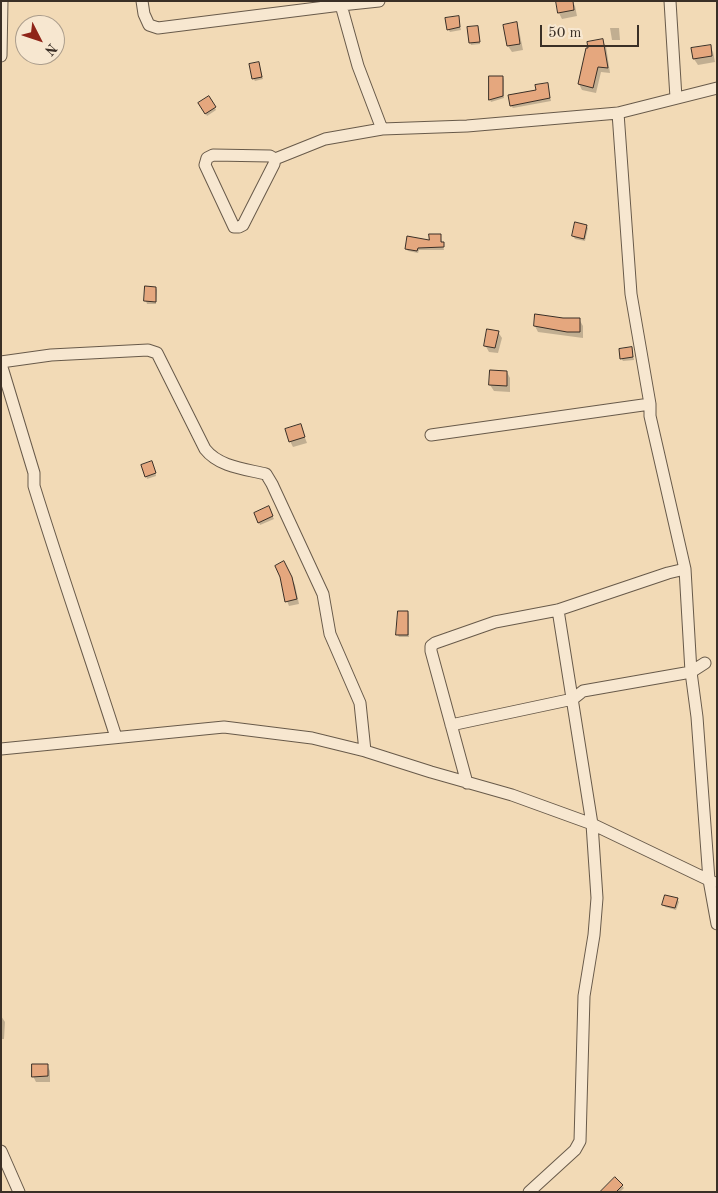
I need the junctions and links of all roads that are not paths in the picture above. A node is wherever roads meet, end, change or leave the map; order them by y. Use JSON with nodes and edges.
{"nodes":[{"id":1,"x":2,"y":1,"type":"edge"},
{"id":2,"x":142,"y":1,"type":"edge"},
{"id":3,"x":378,"y":1,"type":"edge"},
{"id":4,"x":670,"y":1,"type":"edge"},
{"id":5,"x":341,"y":3,"type":"edge"},
{"id":6,"x":1,"y":56,"type":"edge"},
{"id":7,"x":717,"y":88,"type":"edge"},
{"id":8,"x":676,"y":98,"type":"junction"},
{"id":9,"x":618,"y":113,"type":"junction"},
{"id":10,"x":382,"y":129,"type":"junction"},
{"id":11,"x":275,"y":159,"type":"junction"},
{"id":12,"x":1,"y":363,"type":"edge"},
{"id":13,"x":650,"y":404,"type":"junction"},
{"id":14,"x":431,"y":436,"type":"dead end"},
{"id":15,"x":686,"y":569,"type":"junction"},
{"id":16,"x":558,"y":610,"type":"junction"},
{"id":17,"x":705,"y":663,"type":"dead end"},
{"id":18,"x":691,"y":672,"type":"junction"},
{"id":19,"x":573,"y":699,"type":"junction"},
{"id":20,"x":451,"y":725,"type":"junction"},
{"id":21,"x":116,"y":737,"type":"junction"},
{"id":22,"x":1,"y":749,"type":"edge"},
{"id":23,"x":365,"y":751,"type":"junction"},
{"id":24,"x":467,"y":783,"type":"junction"},
{"id":25,"x":592,"y":824,"type":"junction"},
{"id":26,"x":713,"y":882,"type":"edge"},
{"id":27,"x":717,"y":924,"type":"edge"},
{"id":28,"x":1,"y":1150,"type":"edge"},
{"id":29,"x":6,"y":1174,"type":"edge"},
{"id":30,"x":19,"y":1192,"type":"edge"},
{"id":31,"x":529,"y":1192,"type":"edge"}],
"edges":[{"from":1,"to":6,"type":"street"},
{"from":2,"to":5,"type":"street"},
{"from":3,"to":5,"type":"street"},
{"from":4,"to":8,"type":"street"},
{"from":5,"to":10,"type":"street"},
{"from":7,"to":8,"type":"street"},
{"from":8,"to":9,"type":"street"},
{"from":9,"to":10,"type":"street"},
{"from":9,"to":13,"type":"street"},
{"from":10,"to":11,"type":"street"},
{"from":11,"to":11,"type":"street"},
{"from":12,"to":21,"type":"street"},
{"from":12,"to":23,"type":"street"},
{"from":13,"to":14,"type":"street"},
{"from":13,"to":15,"type":"street"},
{"from":15,"to":16,"type":"street"},
{"from":15,"to":18,"type":"street"},
{"from":16,"to":19,"type":"street"},
{"from":16,"to":20,"type":"street"},
{"from":17,"to":18,"type":"street"},
{"from":18,"to":19,"type":"street"},
{"from":18,"to":26,"type":"street"},
{"from":19,"to":20,"type":"street"},
{"from":19,"to":25,"type":"street"},
{"from":20,"to":24,"type":"street"},
{"from":21,"to":22,"type":"street"},
{"from":21,"to":23,"type":"street"},
{"from":23,"to":24,"type":"street"},
{"from":24,"to":25,"type":"street"},
{"from":25,"to":26,"type":"street"},
{"from":25,"to":31,"type":"street"},
{"from":26,"to":27,"type":"street"},
{"from":28,"to":29,"type":"street"},
{"from":29,"to":30,"type":"street"}]}
